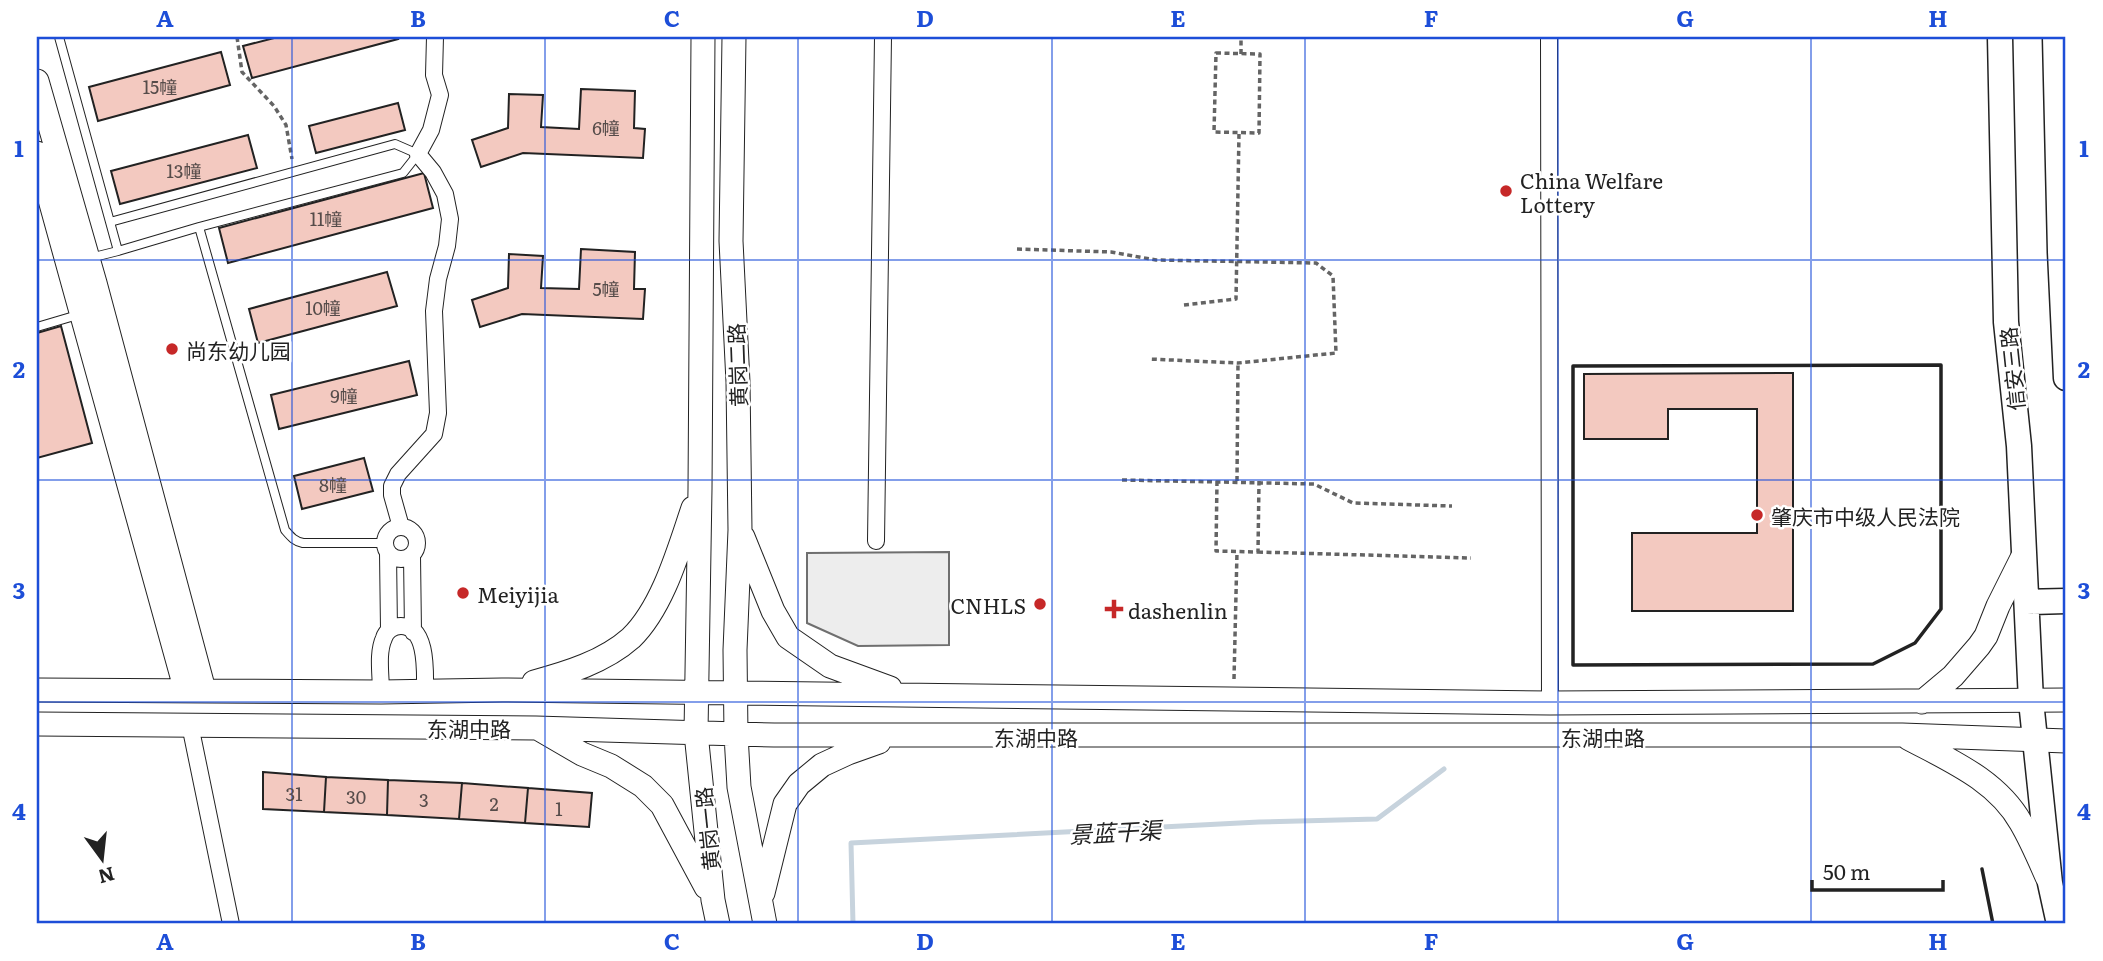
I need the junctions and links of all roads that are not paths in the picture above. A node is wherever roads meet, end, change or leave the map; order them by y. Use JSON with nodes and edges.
{"nodes":[{"id":1,"x":59,"y":37,"type":"edge"},
{"id":2,"x":435,"y":37,"type":"edge"},
{"id":3,"x":703,"y":37,"type":"edge"},
{"id":4,"x":734,"y":37,"type":"edge"},
{"id":5,"x":883,"y":37,"type":"edge"},
{"id":6,"x":1549,"y":37,"type":"edge"},
{"id":7,"x":2000,"y":37,"type":"edge"},
{"id":8,"x":2055,"y":37,"type":"edge"},
{"id":9,"x":37,"y":81,"type":"edge"},
{"id":10,"x":37,"y":153,"type":"edge"},
{"id":11,"x":418,"y":154,"type":"junction"},
{"id":12,"x":110,"y":222,"type":"junction"},
{"id":13,"x":199,"y":227,"type":"junction"},
{"id":14,"x":118,"y":251,"type":"junction"},
{"id":15,"x":2063,"y":251,"type":"edge"},
{"id":16,"x":88,"y":259,"type":"junction"},
{"id":17,"x":92,"y":311,"type":"junction"},
{"id":18,"x":37,"y":327,"type":"edge"},
{"id":19,"x":2066,"y":378,"type":"edge"},
{"id":20,"x":700,"y":489,"type":"junction"},
{"id":21,"x":401,"y":527,"type":"junction"},
{"id":22,"x":740,"y":530,"type":"junction"},
{"id":23,"x":876,"y":541,"type":"dead end"},
{"id":24,"x":387,"y":548,"type":"junction"},
{"id":25,"x":2024,"y":554,"type":"junction"},
{"id":26,"x":412,"y":556,"type":"junction"},
{"id":27,"x":2066,"y":601,"type":"edge"},
{"id":28,"x":2026,"y":603,"type":"junction"},
{"id":29,"x":389,"y":630,"type":"junction"},
{"id":30,"x":413,"y":632,"type":"junction"},
{"id":31,"x":37,"y":690,"type":"edge"},
{"id":32,"x":468,"y":690,"type":"junction"},
{"id":33,"x":502,"y":690,"type":"junction"},
{"id":34,"x":195,"y":691,"type":"junction"},
{"id":35,"x":425,"y":691,"type":"junction"},
{"id":36,"x":381,"y":692,"type":"junction"},
{"id":37,"x":696,"y":692,"type":"junction"},
{"id":38,"x":734,"y":693,"type":"junction"},
{"id":39,"x":913,"y":696,"type":"junction"},
{"id":40,"x":954,"y":697,"type":"junction"},
{"id":41,"x":2066,"y":700,"type":"edge"},
{"id":42,"x":2031,"y":701,"type":"junction"},
{"id":43,"x":1922,"y":702,"type":"junction"},
{"id":44,"x":1956,"y":702,"type":"junction"},
{"id":45,"x":1550,"y":703,"type":"junction"},
{"id":46,"x":37,"y":724,"type":"edge"},
{"id":47,"x":190,"y":725,"type":"junction"},
{"id":48,"x":469,"y":727,"type":"junction"},
{"id":49,"x":537,"y":728,"type":"junction"},
{"id":50,"x":696,"y":733,"type":"junction"},
{"id":51,"x":736,"y":735,"type":"junction"},
{"id":52,"x":1902,"y":735,"type":"junction"},
{"id":53,"x":900,"y":736,"type":"junction"},
{"id":54,"x":953,"y":736,"type":"junction"},
{"id":55,"x":1958,"y":737,"type":"junction"},
{"id":56,"x":2035,"y":740,"type":"junction"},
{"id":57,"x":2066,"y":741,"type":"edge"},
{"id":58,"x":2050,"y":883,"type":"junction"},
{"id":59,"x":761,"y":899,"type":"junction"},
{"id":60,"x":713,"y":900,"type":"junction"},
{"id":61,"x":231,"y":924,"type":"edge"},
{"id":62,"x":718,"y":924,"type":"edge"},
{"id":63,"x":765,"y":924,"type":"edge"},
{"id":64,"x":2059,"y":924,"type":"edge"}],
"edges":[{"from":1,"to":12,"type":"lane"},
{"from":2,"to":11,"type":"street"},
{"from":3,"to":20,"type":"main road","name":"黄岗二路"},
{"from":4,"to":22,"type":"main road","name":"黄岗二路"},
{"from":5,"to":23,"type":"street"},
{"from":6,"to":45,"type":"street"},
{"from":7,"to":25,"type":"main road","name":"信安三路"},
{"from":8,"to":15,"type":"main road"},
{"from":9,"to":16,"type":"main road"},
{"from":10,"to":17,"type":"main road"},
{"from":11,"to":12,"type":"lane"},
{"from":11,"to":13,"type":"lane"},
{"from":11,"to":21,"type":"street"},
{"from":12,"to":14,"type":"lane"},
{"from":13,"to":14,"type":"lane"},
{"from":13,"to":24,"type":"lane"},
{"from":14,"to":16,"type":"lane"},
{"from":15,"to":19,"type":"main road"},
{"from":16,"to":17,"type":"main road"},
{"from":17,"to":18,"type":"lane"},
{"from":17,"to":34,"type":"main road"},
{"from":20,"to":33,"type":"main road"},
{"from":20,"to":37,"type":"main road","name":"黄岗二路"},
{"from":21,"to":24,"type":"street"},
{"from":21,"to":26,"type":"street"},
{"from":22,"to":38,"type":"main road","name":"黄岗二路"},
{"from":22,"to":39,"type":"main road"},
{"from":24,"to":26,"type":"street"},
{"from":24,"to":29,"type":"street"},
{"from":25,"to":28,"type":"main road","name":"信安三路"},
{"from":25,"to":43,"type":"main road"},
{"from":26,"to":30,"type":"street"},
{"from":27,"to":28,"type":"main road"},
{"from":28,"to":42,"type":"main road","name":"信安三路"},
{"from":29,"to":30,"type":"street"},
{"from":29,"to":36,"type":"street"},
{"from":30,"to":35,"type":"street"},
{"from":31,"to":34,"type":"main road","name":"东湖中路"},
{"from":32,"to":33,"type":"main road","name":"东湖中路"},
{"from":32,"to":35,"type":"main road","name":"东湖中路"},
{"from":32,"to":48,"type":"main road"},
{"from":33,"to":37,"type":"main road","name":"东湖中路"},
{"from":34,"to":36,"type":"main road","name":"东湖中路"},
{"from":35,"to":36,"type":"main road","name":"东湖中路"},
{"from":37,"to":38,"type":"main road","name":"东湖中路"},
{"from":37,"to":50,"type":"main road","name":"黄岗一路"},
{"from":38,"to":39,"type":"main road","name":"东湖中路"},
{"from":38,"to":51,"type":"main road","name":"黄岗一路"},
{"from":39,"to":40,"type":"main road","name":"东湖中路"},
{"from":40,"to":45,"type":"main road","name":"东湖中路"},
{"from":40,"to":54,"type":"main road"},
{"from":41,"to":42,"type":"main road","name":"东湖中路"},
{"from":42,"to":44,"type":"main road","name":"东湖中路"},
{"from":42,"to":56,"type":"main road","name":"信安三路"},
{"from":43,"to":44,"type":"main road","name":"东湖中路"},
{"from":43,"to":45,"type":"main road","name":"东湖中路"},
{"from":44,"to":55,"type":"main road"},
{"from":46,"to":47,"type":"main road","name":"东湖中路"},
{"from":47,"to":48,"type":"main road","name":"东湖中路"},
{"from":47,"to":61,"type":"street"},
{"from":48,"to":49,"type":"main road","name":"东湖中路"},
{"from":49,"to":50,"type":"main road","name":"东湖中路"},
{"from":49,"to":60,"type":"main road"},
{"from":50,"to":51,"type":"main road","name":"东湖中路"},
{"from":50,"to":60,"type":"main road","name":"黄岗一路"},
{"from":51,"to":53,"type":"main road","name":"东湖中路"},
{"from":51,"to":59,"type":"main road","name":"黄岗一路"},
{"from":52,"to":54,"type":"main road","name":"东湖中路"},
{"from":52,"to":55,"type":"main road","name":"东湖中路"},
{"from":52,"to":58,"type":"main road"},
{"from":53,"to":54,"type":"main road","name":"东湖中路"},
{"from":53,"to":59,"type":"main road"},
{"from":55,"to":56,"type":"main road","name":"东湖中路"},
{"from":56,"to":57,"type":"main road","name":"东湖中路"},
{"from":56,"to":58,"type":"main road","name":"信安三路"},
{"from":58,"to":64,"type":"main road","name":"信安三路"},
{"from":59,"to":63,"type":"main road","name":"黄岗一路"},
{"from":60,"to":62,"type":"main road","name":"黄岗一路"}]}
